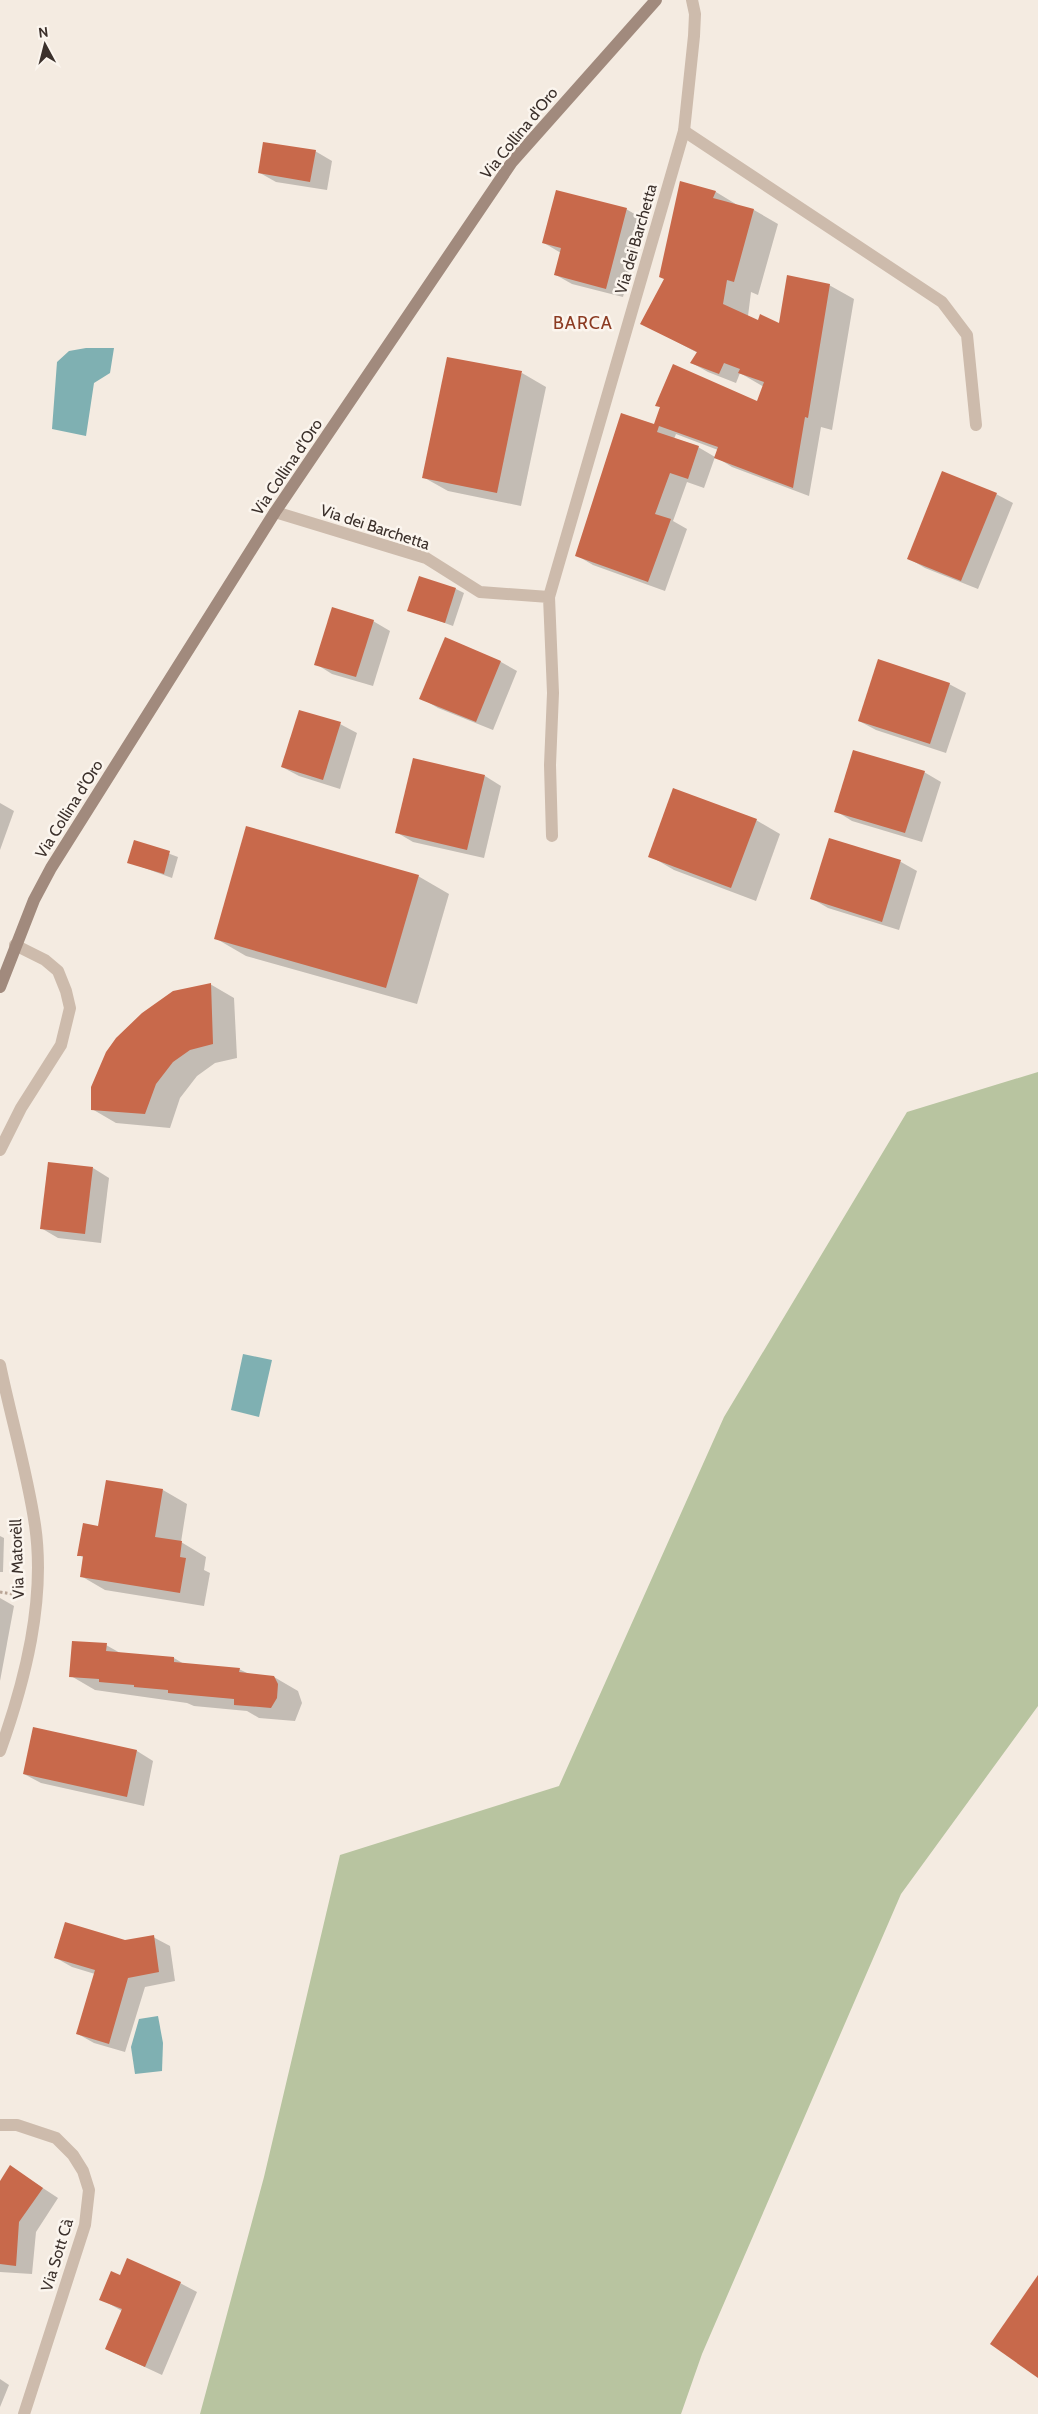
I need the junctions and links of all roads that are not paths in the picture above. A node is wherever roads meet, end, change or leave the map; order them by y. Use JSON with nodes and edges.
{"nodes":[{"id":1,"x":656,"y":0,"type":"edge"},
{"id":2,"x":692,"y":0,"type":"edge"},
{"id":3,"x":684,"y":131,"type":"junction"},
{"id":4,"x":976,"y":425,"type":"dead end"},
{"id":5,"x":275,"y":512,"type":"junction"},
{"id":6,"x":548,"y":597,"type":"junction"},
{"id":7,"x":552,"y":836,"type":"dead end"},
{"id":8,"x":15,"y":945,"type":"junction"},
{"id":9,"x":0,"y":987,"type":"edge"},
{"id":10,"x":0,"y":1150,"type":"edge"},
{"id":11,"x":0,"y":1365,"type":"edge"},
{"id":12,"x":0,"y":1751,"type":"edge"},
{"id":13,"x":0,"y":2125,"type":"edge"},
{"id":14,"x":24,"y":2414,"type":"edge"}],
"edges":[{"from":1,"to":5,"type":"street","name":"Via Collina d'Oro"},
{"from":2,"to":3,"type":"street","name":"Via dei Barchetta"},
{"from":3,"to":4,"type":"street"},
{"from":3,"to":6,"type":"street","name":"Via dei Barchetta"},
{"from":5,"to":6,"type":"street","name":"Via dei Barchetta"},
{"from":5,"to":8,"type":"street","name":"Via Collina d'Oro"},
{"from":6,"to":7,"type":"street","name":"Via dei Barchetta"},
{"from":8,"to":9,"type":"street","name":"Via Collina d'Oro"},
{"from":8,"to":10,"type":"street"},
{"from":11,"to":12,"type":"street","name":"Via Matorèll"},
{"from":13,"to":14,"type":"street","name":"Via Sott Cà"}]}
